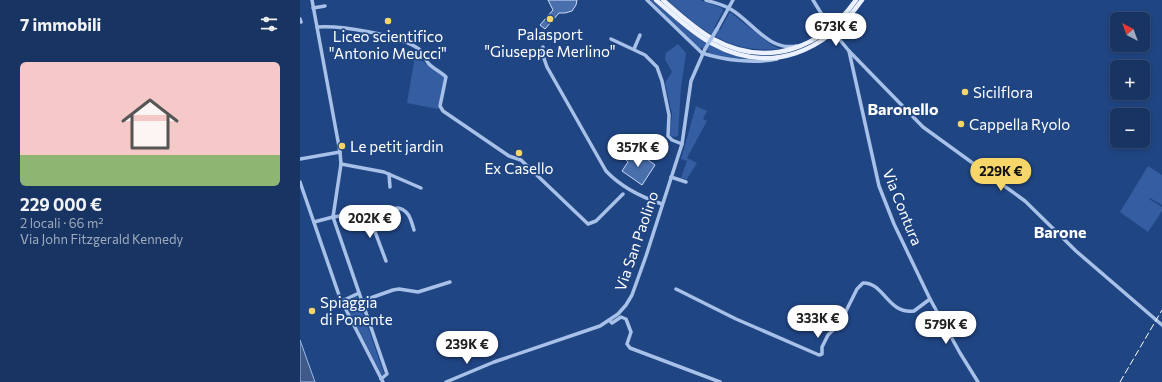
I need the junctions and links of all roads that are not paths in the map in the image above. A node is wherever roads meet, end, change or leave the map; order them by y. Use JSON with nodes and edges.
{"nodes":[{"id":1,"x":312,"y":0,"type":"edge"},
{"id":2,"x":647,"y":0,"type":"edge"},
{"id":3,"x":656,"y":0,"type":"edge"},
{"id":4,"x":663,"y":0,"type":"edge"},
{"id":5,"x":706,"y":0,"type":"edge"},
{"id":6,"x":733,"y":0,"type":"edge"},
{"id":7,"x":813,"y":0,"type":"edge"},
{"id":8,"x":856,"y":0,"type":"edge"},
{"id":9,"x":862,"y":0,"type":"edge"},
{"id":10,"x":325,"y":6,"type":"dead end"},
{"id":11,"x":313,"y":8,"type":"junction"},
{"id":12,"x":728,"y":8,"type":"junction"},
{"id":13,"x":829,"y":26,"type":"dead end"},
{"id":14,"x":317,"y":28,"type":"junction"},
{"id":15,"x":835,"y":34,"type":"dead end"},
{"id":16,"x":640,"y":35,"type":"dead end"},
{"id":17,"x":611,"y":39,"type":"dead end"},
{"id":18,"x":808,"y":44,"type":"junction"},
{"id":19,"x":543,"y":47,"type":"dead end"},
{"id":20,"x":634,"y":49,"type":"junction"},
{"id":21,"x":849,"y":51,"type":"junction"},
{"id":22,"x":702,"y":54,"type":"junction"},
{"id":23,"x":787,"y":56,"type":"junction"},
{"id":24,"x":682,"y":144,"type":"junction"},
{"id":25,"x":340,"y":152,"type":"junction"},
{"id":26,"x":300,"y":160,"type":"edge"},
{"id":27,"x":340,"y":164,"type":"junction"},
{"id":28,"x":389,"y":174,"type":"junction"},
{"id":29,"x":671,"y":177,"type":"junction"},
{"id":30,"x":300,"y":182,"type":"edge"},
{"id":31,"x":686,"y":182,"type":"dead end"},
{"id":32,"x":390,"y":187,"type":"dead end"},
{"id":33,"x":421,"y":188,"type":"dead end"},
{"id":34,"x":623,"y":194,"type":"dead end"},
{"id":35,"x":662,"y":204,"type":"junction"},
{"id":36,"x":368,"y":213,"type":"junction"},
{"id":37,"x":333,"y":217,"type":"junction"},
{"id":38,"x":314,"y":222,"type":"junction"},
{"id":39,"x":414,"y":230,"type":"dead end"},
{"id":40,"x":386,"y":261,"type":"dead end"},
{"id":41,"x":450,"y":282,"type":"dead end"},
{"id":42,"x":676,"y":289,"type":"dead end"},
{"id":43,"x":359,"y":293,"type":"junction"},
{"id":44,"x":930,"y":299,"type":"junction"},
{"id":45,"x":342,"y":301,"type":"junction"},
{"id":46,"x":362,"y":302,"type":"junction"},
{"id":47,"x":610,"y":321,"type":"junction"},
{"id":48,"x":1162,"y":326,"type":"edge"},
{"id":49,"x":382,"y":380,"type":"edge"},
{"id":50,"x":446,"y":382,"type":"edge"},
{"id":51,"x":720,"y":382,"type":"edge"},
{"id":52,"x":978,"y":382,"type":"edge"}],
"edges":[{"from":1,"to":11,"type":"street"},
{"from":2,"to":22,"type":"street"},
{"from":3,"to":23,"type":"main road"},
{"from":4,"to":18,"type":"main road"},
{"from":5,"to":12,"type":"street"},
{"from":6,"to":12,"type":"street","name":"Via San Paolino"},
{"from":7,"to":13,"type":"street"},
{"from":8,"to":18,"type":"main road"},
{"from":9,"to":23,"type":"main road"},
{"from":10,"to":11,"type":"street"},
{"from":11,"to":14,"type":"street"},
{"from":12,"to":18,"type":"street"},
{"from":12,"to":22,"type":"street","name":"Via San Paolino","bridge":true},
{"from":14,"to":25,"type":"street"},
{"from":14,"to":34,"type":"street"},
{"from":15,"to":21,"type":"street"},
{"from":16,"to":20,"type":"street"},
{"from":17,"to":20,"type":"street"},
{"from":19,"to":35,"type":"street"},
{"from":20,"to":24,"type":"street"},
{"from":21,"to":44,"type":"street","name":"Via Contura"},
{"from":21,"to":48,"type":"street"},
{"from":22,"to":23,"type":"street"},
{"from":22,"to":24,"type":"street","name":"Via San Paolino"},
{"from":24,"to":29,"type":"street","name":"Via San Paolino"},
{"from":25,"to":26,"type":"street"},
{"from":25,"to":27,"type":"street"},
{"from":27,"to":28,"type":"street"},
{"from":27,"to":37,"type":"street"},
{"from":28,"to":32,"type":"street"},
{"from":28,"to":33,"type":"street"},
{"from":29,"to":31,"type":"street"},
{"from":29,"to":35,"type":"street","name":"Via San Paolino"},
{"from":30,"to":38,"type":"street"},
{"from":35,"to":47,"type":"street","name":"Via San Paolino"},
{"from":36,"to":37,"type":"street"},
{"from":36,"to":39,"type":"street"},
{"from":36,"to":40,"type":"street"},
{"from":37,"to":38,"type":"street"},
{"from":37,"to":43,"type":"street"},
{"from":38,"to":45,"type":"street"},
{"from":41,"to":46,"type":"street"},
{"from":42,"to":44,"type":"street"},
{"from":43,"to":45,"type":"street"},
{"from":43,"to":46,"type":"street"},
{"from":44,"to":52,"type":"street","name":"Via Contura"},
{"from":45,"to":49,"type":"street"},
{"from":46,"to":49,"type":"street"},
{"from":47,"to":50,"type":"street","name":"Via San Paolino"},
{"from":47,"to":51,"type":"street"}]}
